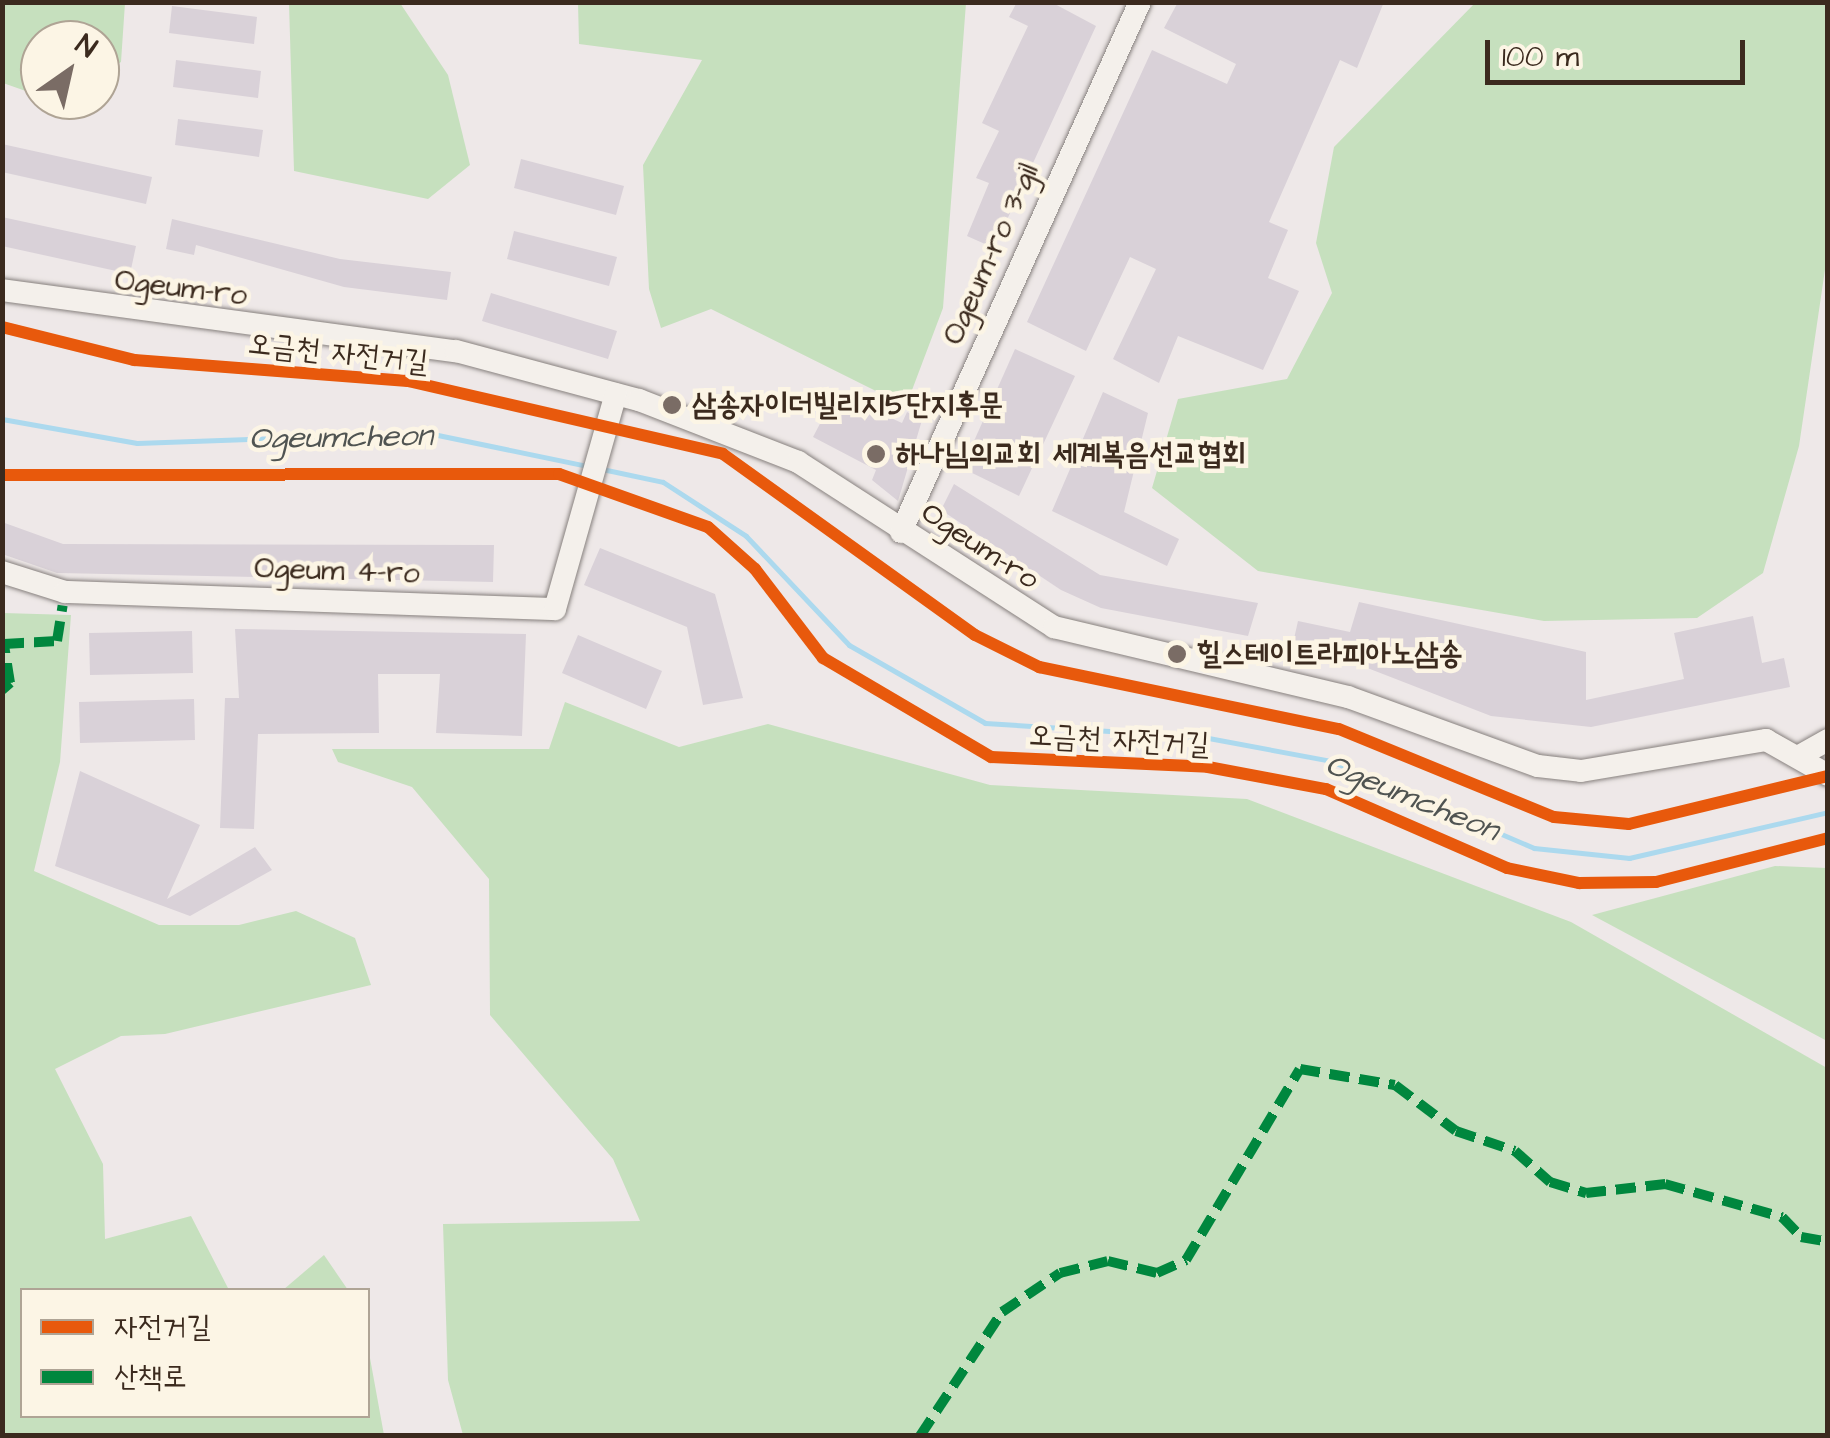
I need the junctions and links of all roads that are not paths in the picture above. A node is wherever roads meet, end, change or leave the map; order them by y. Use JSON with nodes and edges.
{"nodes":[{"id":1,"x":1140,"y":2,"type":"edge"},
{"id":2,"x":2,"y":290,"type":"edge"},
{"id":3,"x":613,"y":405,"type":"junction"},
{"id":4,"x":902,"y":532,"type":"junction"},
{"id":5,"x":2,"y":572,"type":"edge"},
{"id":6,"x":1828,"y":740,"type":"edge"},
{"id":7,"x":1815,"y":764,"type":"edge"}],
"edges":[{"from":1,"to":4,"type":"street","name":"Ogeum-ro 3-gil"},
{"from":2,"to":3,"type":"street","name":"Ogeum-ro"},
{"from":3,"to":4,"type":"street","name":"Ogeum-ro"},
{"from":3,"to":5,"type":"street","name":"Ogeum 4-ro"},
{"from":4,"to":7,"type":"street","name":"Ogeum-ro"},
{"from":6,"to":7,"type":"street"}]}
